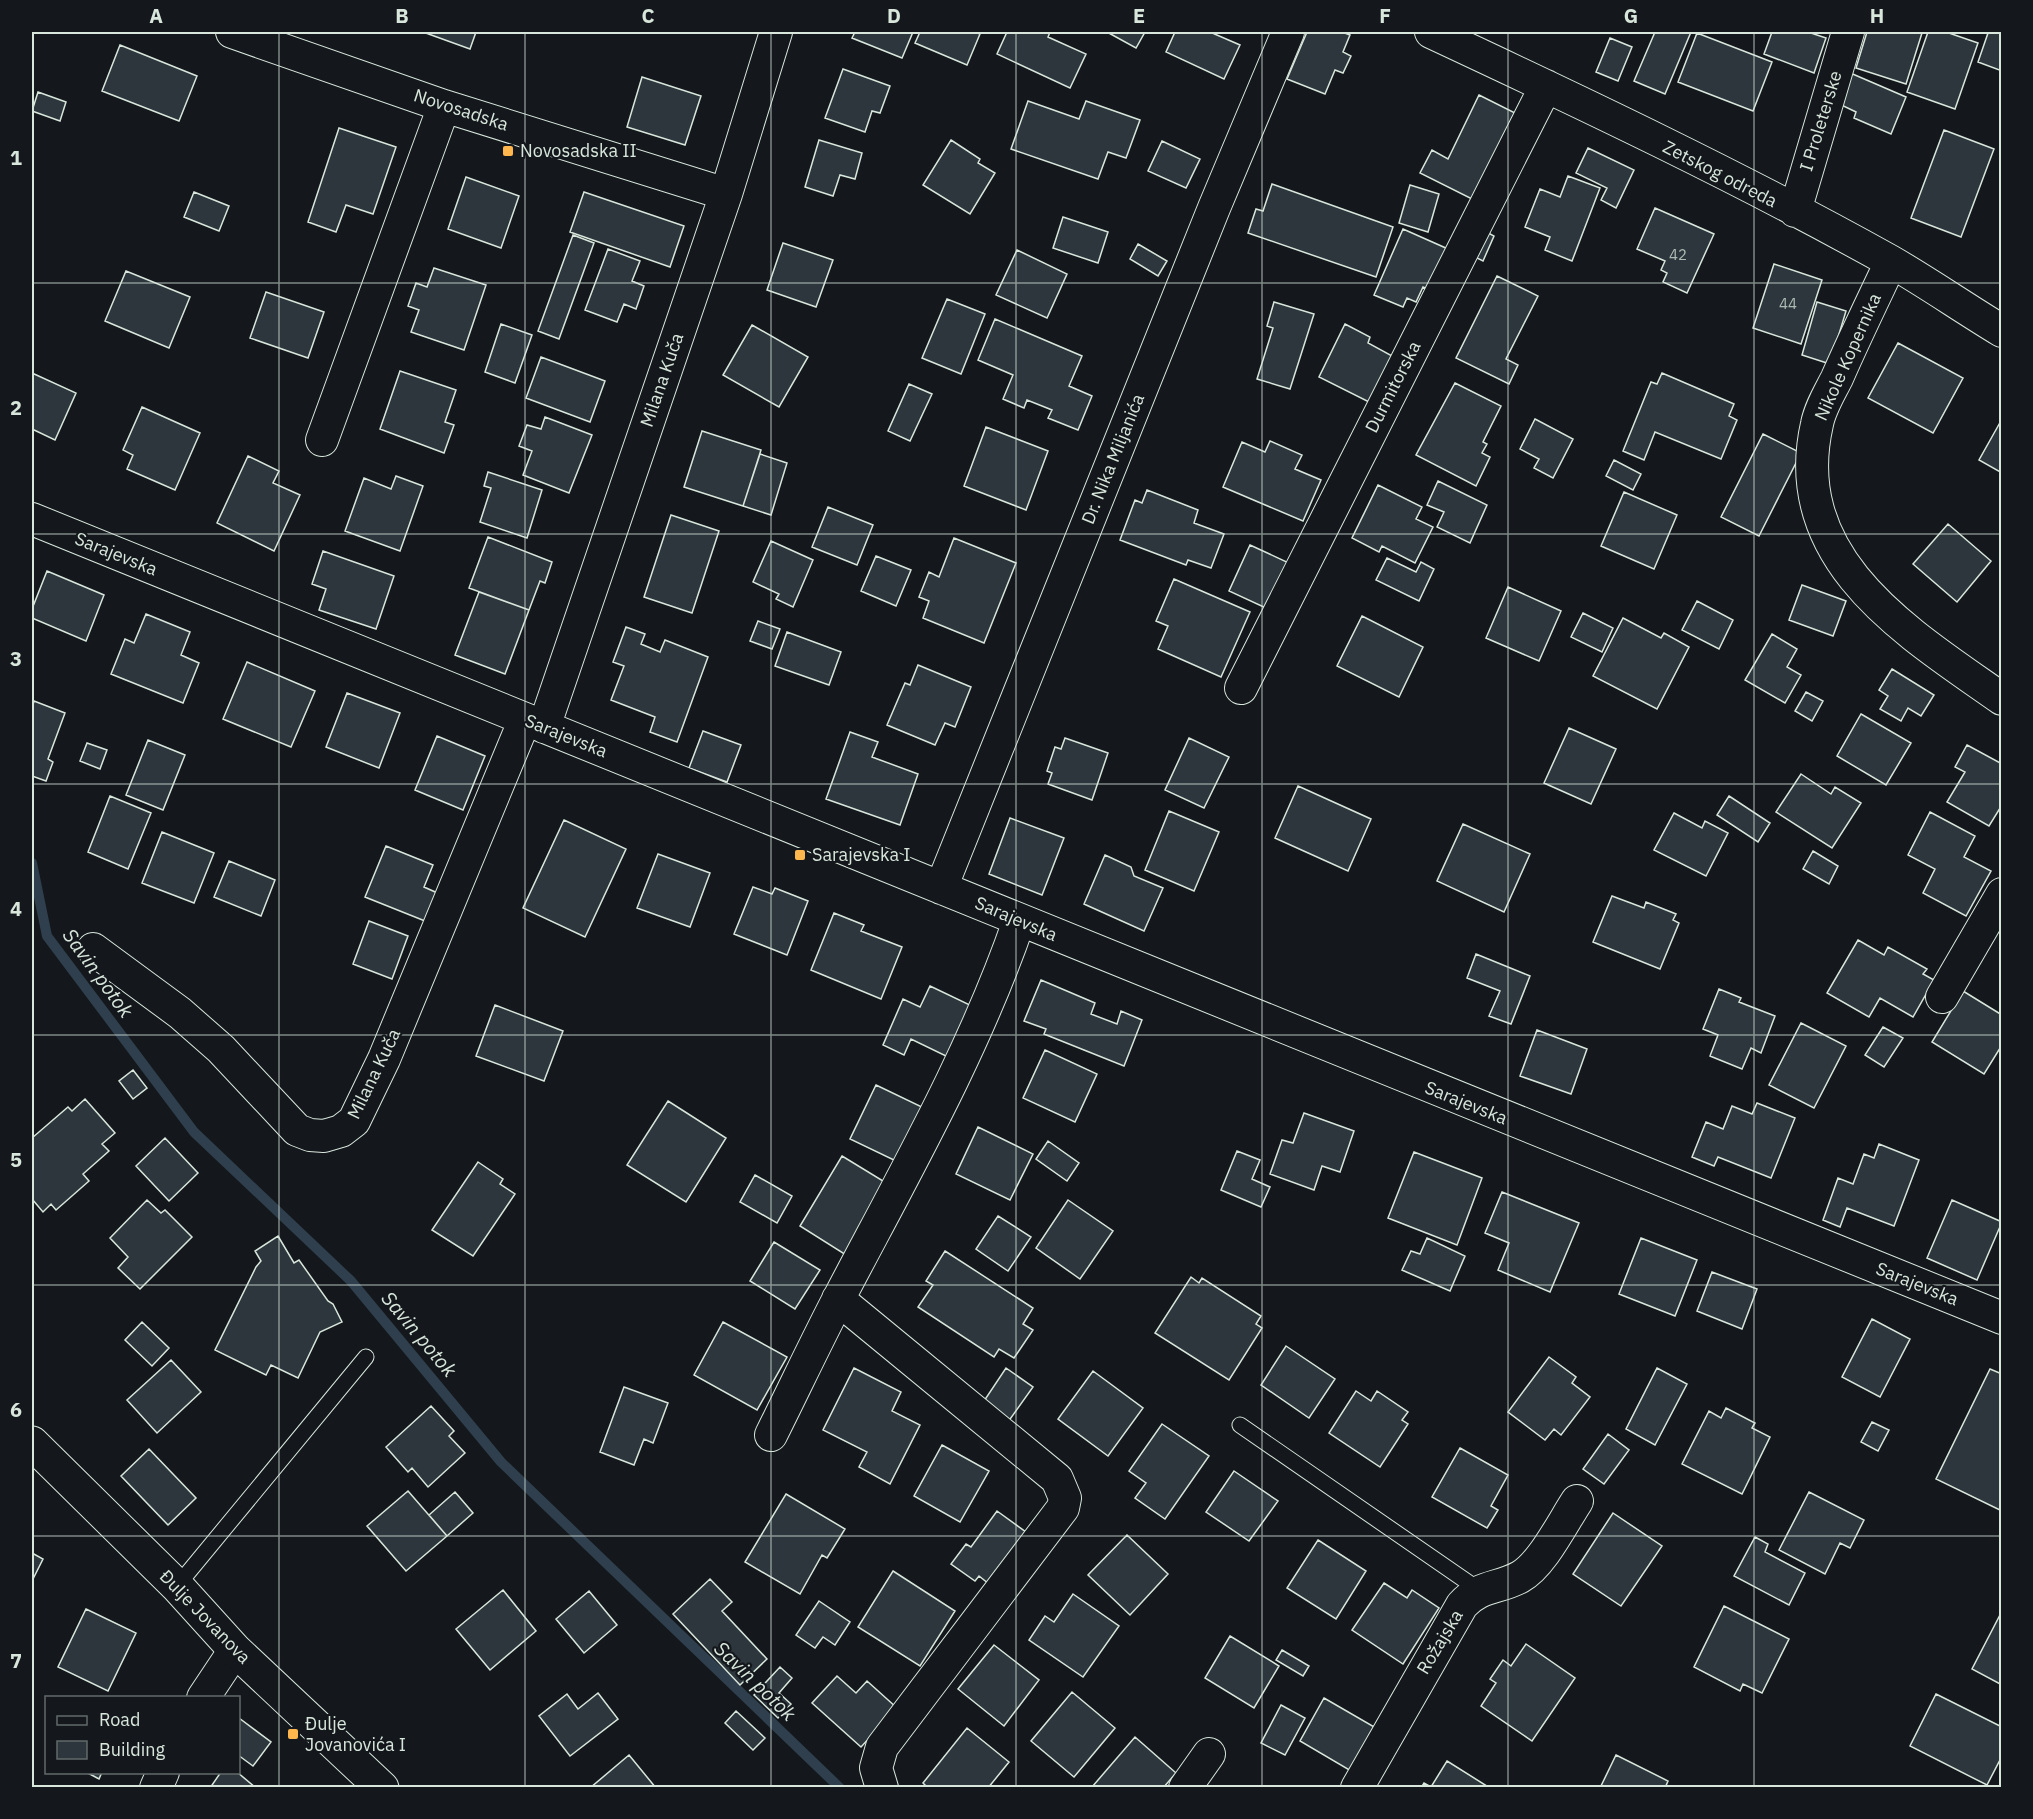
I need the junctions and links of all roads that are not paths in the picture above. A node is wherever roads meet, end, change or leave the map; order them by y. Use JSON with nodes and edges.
{"nodes":[{"id":1,"x":232,"y":32,"type":"edge"},
{"id":2,"x":776,"y":32,"type":"edge"},
{"id":3,"x":1288,"y":32,"type":"edge"},
{"id":4,"x":1431,"y":32,"type":"edge"},
{"id":5,"x":1848,"y":32,"type":"edge"},
{"id":6,"x":1546,"y":86,"type":"junction"},
{"id":7,"x":444,"y":106,"type":"junction"},
{"id":8,"x":726,"y":194,"type":"junction"},
{"id":9,"x":1795,"y":211,"type":"junction"},
{"id":10,"x":1891,"y":262,"type":"junction"},
{"id":11,"x":2001,"y":331,"type":"edge"},
{"id":12,"x":322,"y":440,"type":"dead end"},
{"id":13,"x":32,"y":519,"type":"edge"},
{"id":14,"x":1240,"y":688,"type":"dead end"},
{"id":15,"x":2001,"y":699,"type":"edge"},
{"id":16,"x":534,"y":723,"type":"junction"},
{"id":17,"x":941,"y":888,"type":"junction"},
{"id":18,"x":2001,"y":894,"type":"edge"},
{"id":19,"x":1019,"y":921,"type":"junction"},
{"id":20,"x":93,"y":949,"type":"dead end"},
{"id":21,"x":1942,"y":997,"type":"dead end"},
{"id":22,"x":838,"y":1299,"type":"junction"},
{"id":23,"x":2001,"y":1318,"type":"edge"},
{"id":24,"x":366,"y":1357,"type":"dead end"},
{"id":25,"x":1240,"y":1425,"type":"dead end"},
{"id":26,"x":771,"y":1435,"type":"dead end"},
{"id":27,"x":32,"y":1443,"type":"edge"},
{"id":28,"x":1576,"y":1501,"type":"dead end"},
{"id":29,"x":177,"y":1586,"type":"junction"},
{"id":30,"x":1479,"y":1590,"type":"junction"},
{"id":31,"x":235,"y":1650,"type":"junction"},
{"id":32,"x":204,"y":1696,"type":"edge"},
{"id":33,"x":1209,"y":1754,"type":"dead end"},
{"id":34,"x":163,"y":1774,"type":"edge"},
{"id":35,"x":156,"y":1788,"type":"edge"},
{"id":36,"x":382,"y":1788,"type":"edge"},
{"id":37,"x":882,"y":1788,"type":"edge"},
{"id":38,"x":1185,"y":1788,"type":"edge"},
{"id":39,"x":1357,"y":1788,"type":"edge"}],
"edges":[{"from":1,"to":7,"type":"street","name":"Novosadska"},
{"from":2,"to":8,"type":"street","name":"Milana Kuča"},
{"from":3,"to":17,"type":"street","name":"Dr. Nika Miljanića"},
{"from":4,"to":6,"type":"street","name":"Zetskog odreda"},
{"from":5,"to":9,"type":"street","name":"I Proleterske"},
{"from":6,"to":9,"type":"street","name":"Zetskog odreda"},
{"from":6,"to":14,"type":"street","name":"Durmitorska"},
{"from":7,"to":8,"type":"street","name":"Novosadska"},
{"from":7,"to":12,"type":"street"},
{"from":8,"to":16,"type":"street","name":"Milana Kuča"},
{"from":9,"to":10,"type":"street","name":"Zetskog odreda"},
{"from":10,"to":11,"type":"street","name":"Zetskog odreda"},
{"from":10,"to":15,"type":"street","name":"Nikole Kopernika"},
{"from":13,"to":16,"type":"street","name":"Sarajevska"},
{"from":16,"to":17,"type":"street","name":"Sarajevska"},
{"from":16,"to":20,"type":"street","name":"Milana Kuča"},
{"from":17,"to":19,"type":"street","name":"Sarajevska"},
{"from":18,"to":21,"type":"street"},
{"from":19,"to":22,"type":"street"},
{"from":19,"to":23,"type":"street","name":"Sarajevska"},
{"from":22,"to":26,"type":"street"},
{"from":22,"to":37,"type":"street"},
{"from":24,"to":29,"type":"lane"},
{"from":25,"to":30,"type":"lane"},
{"from":27,"to":29,"type":"street","name":"Đulje Jovanova"},
{"from":28,"to":30,"type":"street"},
{"from":29,"to":31,"type":"street","name":"Đulje Jovanova"},
{"from":30,"to":39,"type":"street","name":"Rožajska"},
{"from":31,"to":32,"type":"street"},
{"from":31,"to":36,"type":"street","name":"Đulje Jovanova"},
{"from":33,"to":38,"type":"street"},
{"from":34,"to":35,"type":"street"}]}
